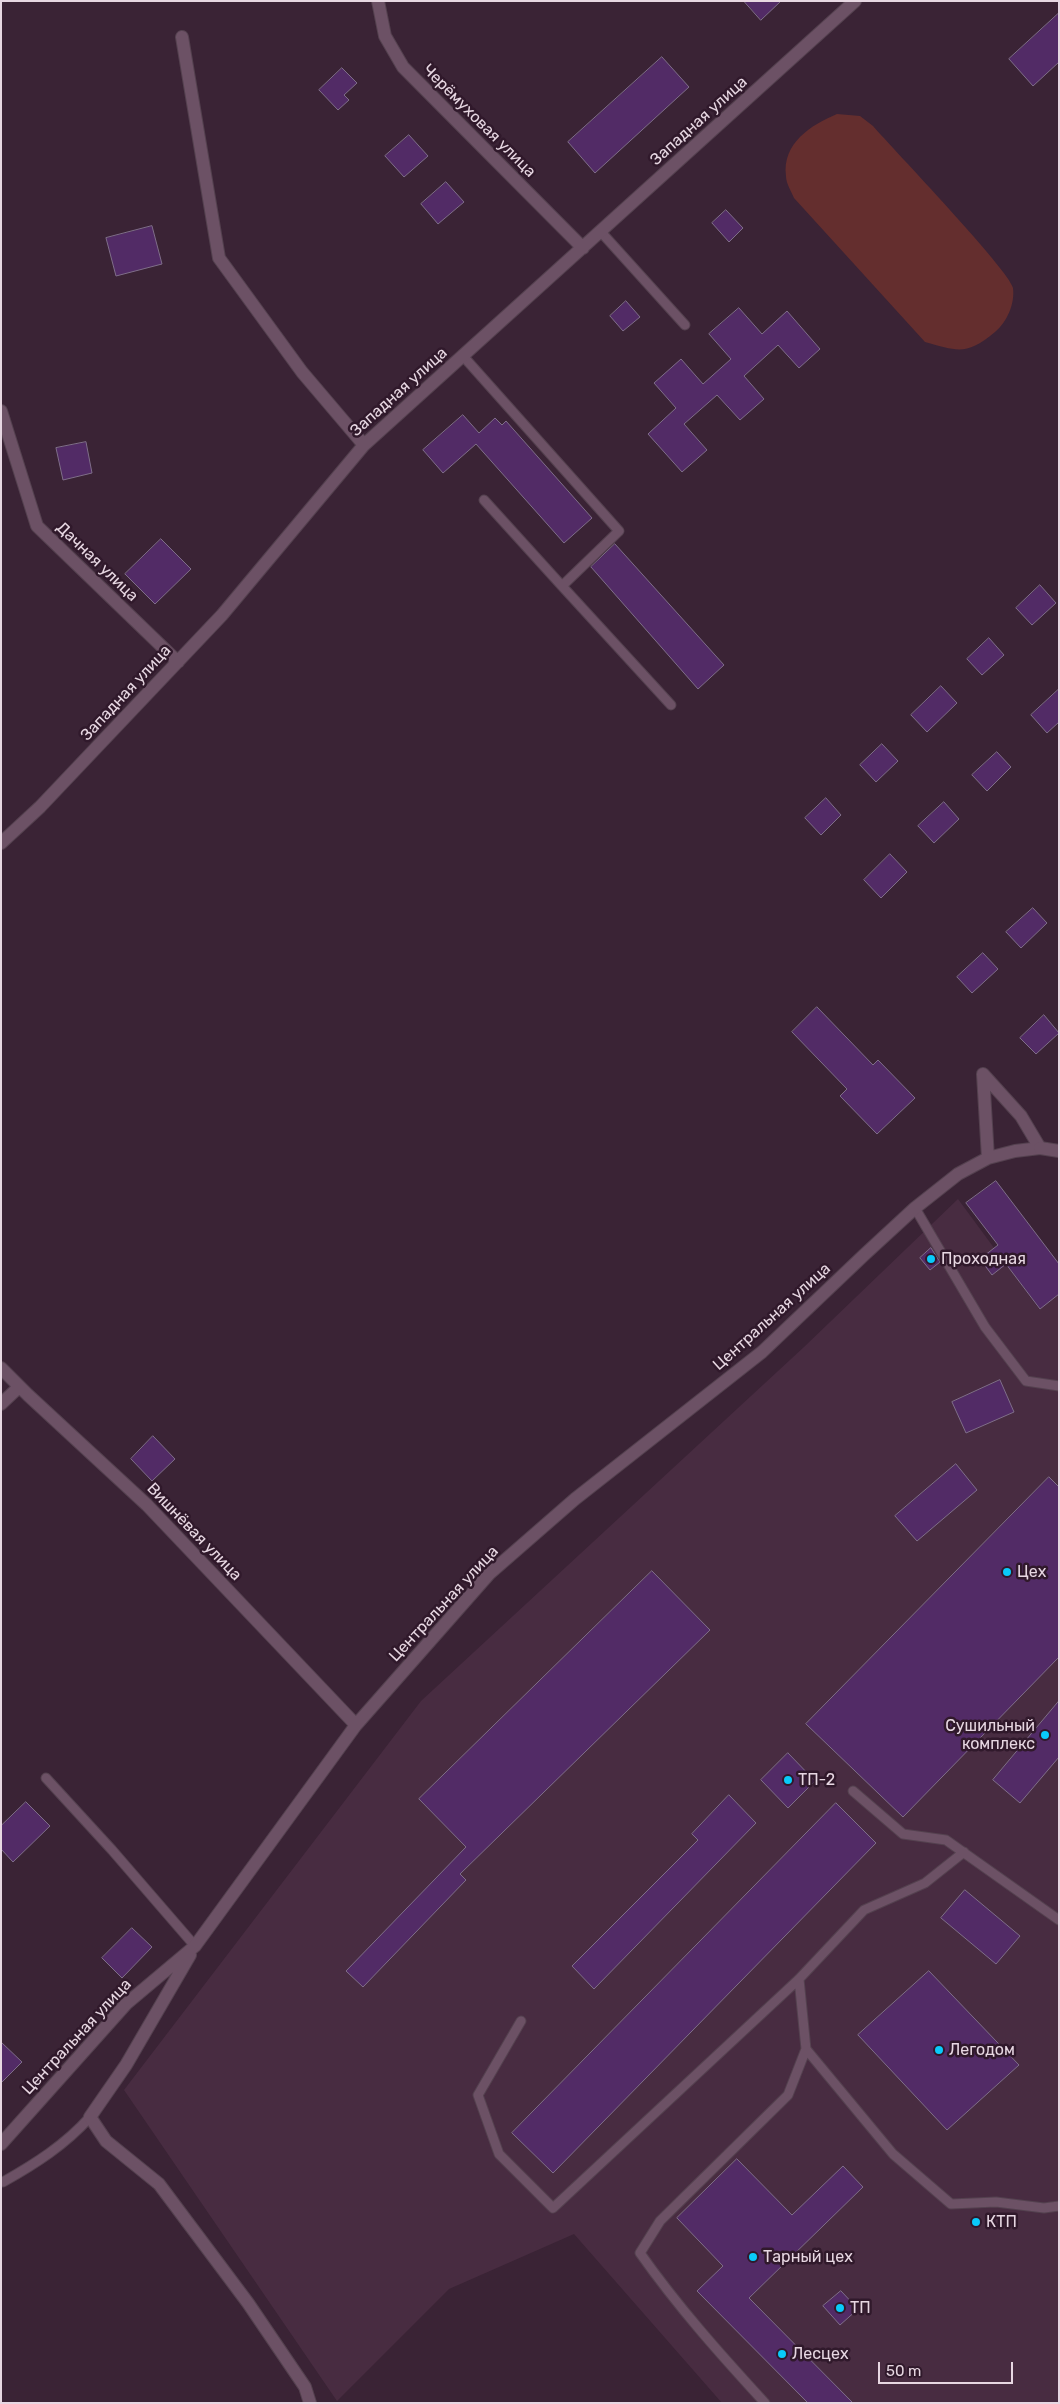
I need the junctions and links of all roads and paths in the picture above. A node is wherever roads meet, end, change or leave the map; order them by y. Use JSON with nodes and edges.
{"nodes":[{"id":1,"x":378,"y":1,"type":"edge"},
{"id":2,"x":854,"y":1,"type":"edge"},
{"id":3,"x":182,"y":37,"type":"dead end"},
{"id":4,"x":601,"y":232,"type":"junction"},
{"id":5,"x":583,"y":248,"type":"junction"},
{"id":6,"x":685,"y":325,"type":"dead end"},
{"id":7,"x":463,"y":356,"type":"junction"},
{"id":8,"x":1,"y":411,"type":"edge"},
{"id":9,"x":364,"y":445,"type":"junction"},
{"id":10,"x":484,"y":500,"type":"dead end"},
{"id":11,"x":562,"y":586,"type":"junction"},
{"id":12,"x":178,"y":662,"type":"junction"},
{"id":13,"x":671,"y":705,"type":"dead end"},
{"id":14,"x":1,"y":843,"type":"edge"},
{"id":15,"x":1040,"y":1148,"type":"junction"},
{"id":16,"x":1059,"y":1151,"type":"edge"},
{"id":17,"x":988,"y":1158,"type":"junction"},
{"id":18,"x":916,"y":1208,"type":"junction"},
{"id":19,"x":1,"y":1368,"type":"edge"},
{"id":20,"x":1059,"y":1386,"type":"edge"},
{"id":21,"x":19,"y":1387,"type":"junction"},
{"id":22,"x":1,"y":1404,"type":"edge"},
{"id":23,"x":356,"y":1725,"type":"junction"},
{"id":24,"x":46,"y":1778,"type":"dead end"},
{"id":25,"x":853,"y":1791,"type":"dead end"},
{"id":26,"x":964,"y":1852,"type":"junction"},
{"id":27,"x":1059,"y":1920,"type":"edge"},
{"id":28,"x":195,"y":1946,"type":"junction"},
{"id":29,"x":799,"y":1979,"type":"junction"},
{"id":30,"x":521,"y":2020,"type":"dead end"},
{"id":31,"x":806,"y":2049,"type":"junction"},
{"id":32,"x":90,"y":2118,"type":"junction"},
{"id":33,"x":1,"y":2144,"type":"edge"},
{"id":34,"x":3,"y":2182,"type":"dead end"},
{"id":35,"x":1059,"y":2206,"type":"edge"},
{"id":36,"x":310,"y":2403,"type":"edge"},
{"id":37,"x":765,"y":2403,"type":"edge"}],
"edges":[{"from":1,"to":5,"type":"street","name":"Черёмуховая улица"},
{"from":2,"to":4,"type":"street","name":"Западная улица"},
{"from":3,"to":9,"type":"street"},
{"from":4,"to":5,"type":"street","name":"Западная улица"},
{"from":4,"to":6,"type":"lane"},
{"from":5,"to":7,"type":"street","name":"Западная улица"},
{"from":7,"to":9,"type":"street","name":"Западная улица"},
{"from":7,"to":11,"type":"lane"},
{"from":8,"to":12,"type":"street","name":"Дачная улица"},
{"from":9,"to":12,"type":"street","name":"Западная улица"},
{"from":10,"to":11,"type":"lane"},
{"from":11,"to":13,"type":"lane"},
{"from":12,"to":14,"type":"street","name":"Западная улица"},
{"from":15,"to":16,"type":"street","name":"Центральная улица"},
{"from":15,"to":17,"type":"street","name":"Центральная улица"},
{"from":15,"to":17,"type":"street"},
{"from":17,"to":18,"type":"street","name":"Центральная улица"},
{"from":18,"to":20,"type":"lane"},
{"from":18,"to":23,"type":"street","name":"Центральная улица"},
{"from":19,"to":21,"type":"street","name":"Вишнёвая улица"},
{"from":21,"to":22,"type":"street"},
{"from":21,"to":23,"type":"street","name":"Вишнёвая улица"},
{"from":23,"to":28,"type":"street","name":"Центральная улица"},
{"from":24,"to":28,"type":"lane"},
{"from":25,"to":26,"type":"lane"},
{"from":26,"to":27,"type":"lane"},
{"from":26,"to":29,"type":"lane"},
{"from":28,"to":32,"type":"street"},
{"from":28,"to":33,"type":"street","name":"Центральная улица"},
{"from":29,"to":30,"type":"lane"},
{"from":29,"to":31,"type":"lane"},
{"from":31,"to":35,"type":"lane"},
{"from":31,"to":37,"type":"lane"},
{"from":32,"to":34,"type":"lane"},
{"from":32,"to":36,"type":"street"}]}
